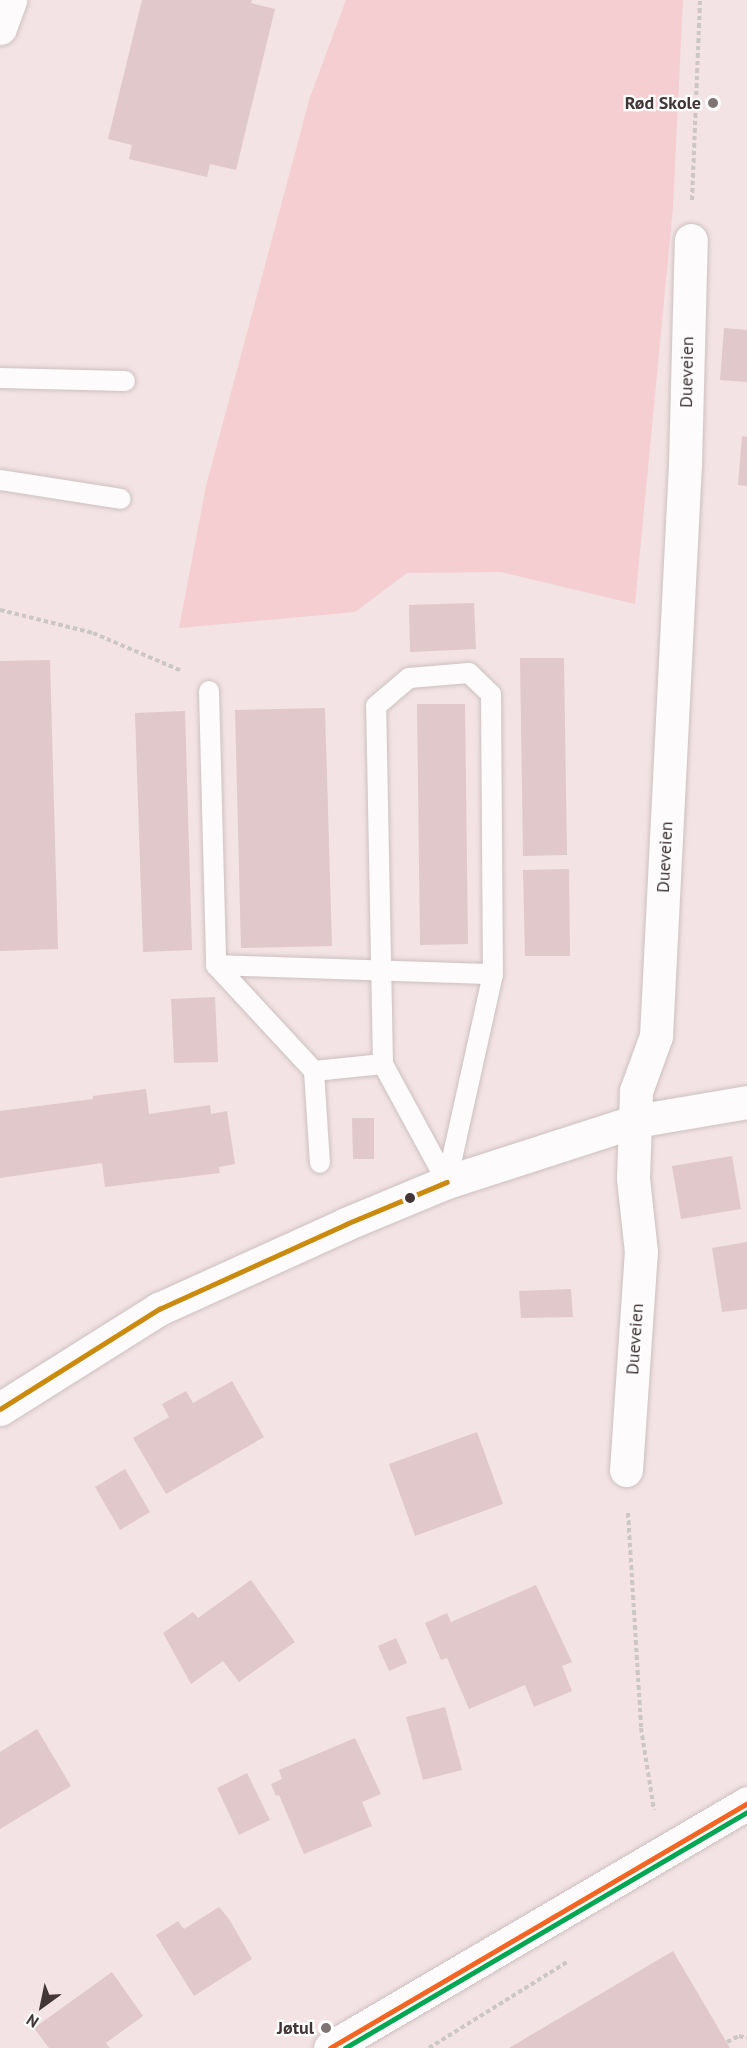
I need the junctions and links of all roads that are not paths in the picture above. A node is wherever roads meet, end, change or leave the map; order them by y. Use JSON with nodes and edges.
{"nodes":[{"id":1,"x":10,"y":0,"type":"edge"},
{"id":2,"x":0,"y":28,"type":"edge"},
{"id":3,"x":691,"y":240,"type":"road end"},
{"id":4,"x":0,"y":378,"type":"edge"},
{"id":5,"x":125,"y":381,"type":"dead end"},
{"id":6,"x":0,"y":480,"type":"edge"},
{"id":7,"x":120,"y":499,"type":"dead end"},
{"id":8,"x":209,"y":691,"type":"road end"},
{"id":9,"x":216,"y":965,"type":"junction"},
{"id":10,"x":380,"y":971,"type":"junction"},
{"id":11,"x":493,"y":974,"type":"junction"},
{"id":12,"x":383,"y":1064,"type":"junction"},
{"id":13,"x":314,"y":1071,"type":"junction"},
{"id":14,"x":747,"y":1102,"type":"edge"},
{"id":15,"x":636,"y":1121,"type":"junction"},
{"id":16,"x":320,"y":1163,"type":"dead end"},
{"id":17,"x":447,"y":1182,"type":"junction"},
{"id":18,"x":3,"y":1399,"type":"edge"},
{"id":19,"x":626,"y":1470,"type":"road end"},
{"id":20,"x":747,"y":1803,"type":"edge"},
{"id":21,"x":330,"y":2048,"type":"edge"}],
"edges":[{"from":1,"to":2,"type":"street"},
{"from":3,"to":15,"type":"street","name":"Dueveien"},
{"from":4,"to":5,"type":"lane"},
{"from":6,"to":7,"type":"lane"},
{"from":8,"to":9,"type":"lane"},
{"from":9,"to":10,"type":"lane"},
{"from":9,"to":13,"type":"lane"},
{"from":10,"to":11,"type":"lane"},
{"from":10,"to":11,"type":"lane"},
{"from":10,"to":12,"type":"lane"},
{"from":11,"to":17,"type":"lane"},
{"from":12,"to":13,"type":"lane"},
{"from":12,"to":17,"type":"lane"},
{"from":13,"to":16,"type":"lane"},
{"from":14,"to":15,"type":"street"},
{"from":15,"to":17,"type":"street"},
{"from":15,"to":19,"type":"street","name":"Dueveien"},
{"from":17,"to":18,"type":"street"},
{"from":20,"to":21,"type":"street"}]}
